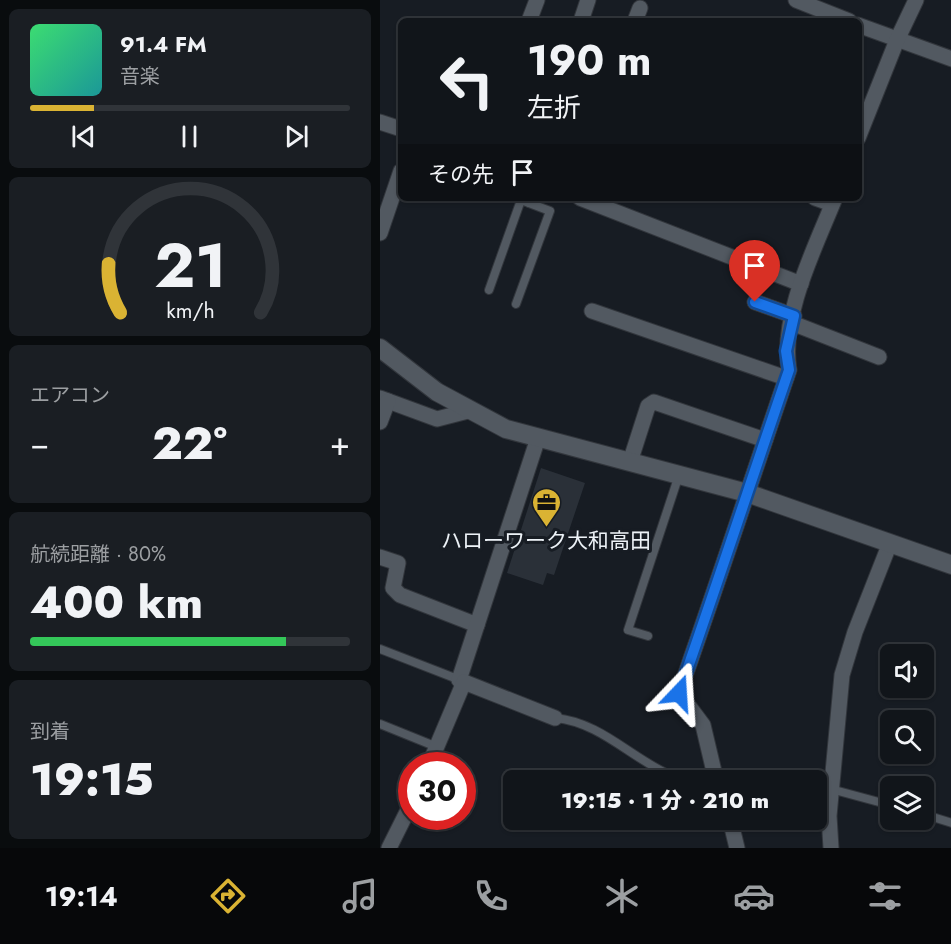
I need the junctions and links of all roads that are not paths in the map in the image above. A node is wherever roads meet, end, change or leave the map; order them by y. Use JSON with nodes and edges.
{"nodes":[{"id":1,"x":537,"y":0,"type":"edge"},
{"id":2,"x":588,"y":0,"type":"edge"},
{"id":3,"x":796,"y":0,"type":"edge"},
{"id":4,"x":916,"y":0,"type":"edge"},
{"id":5,"x":530,"y":18,"type":"edge"},
{"id":6,"x":582,"y":18,"type":"edge"},
{"id":7,"x":841,"y":18,"type":"edge"},
{"id":8,"x":862,"y":27,"type":"edge"},
{"id":9,"x":897,"y":40,"type":"junction"},
{"id":10,"x":952,"y":59,"type":"edge"},
{"id":11,"x":380,"y":122,"type":"edge"},
{"id":12,"x":398,"y":128,"type":"edge"},
{"id":13,"x":862,"y":128,"type":"edge"},
{"id":14,"x":398,"y":180,"type":"edge"},
{"id":15,"x":521,"y":201,"type":"edge"},
{"id":16,"x":532,"y":201,"type":"edge"},
{"id":17,"x":588,"y":201,"type":"edge"},
{"id":18,"x":834,"y":201,"type":"edge"},
{"id":19,"x":380,"y":233,"type":"edge"},
{"id":20,"x":801,"y":284,"type":"junction"},
{"id":21,"x":489,"y":290,"type":"dead end"},
{"id":22,"x":755,"y":302,"type":"dead end"},
{"id":23,"x":516,"y":304,"type":"dead end"},
{"id":24,"x":592,"y":311,"type":"dead end"},
{"id":25,"x":793,"y":320,"type":"junction"},
{"id":26,"x":380,"y":348,"type":"edge"},
{"id":27,"x":879,"y":357,"type":"dead end"},
{"id":28,"x":786,"y":378,"type":"junction"},
{"id":29,"x":384,"y":400,"type":"edge"},
{"id":30,"x":468,"y":411,"type":"junction"},
{"id":31,"x":380,"y":422,"type":"edge"},
{"id":32,"x":538,"y":438,"type":"junction"},
{"id":33,"x":765,"y":440,"type":"junction"},
{"id":34,"x":630,"y":462,"type":"junction"},
{"id":35,"x":679,"y":475,"type":"junction"},
{"id":36,"x":747,"y":493,"type":"junction"},
{"id":37,"x":890,"y":543,"type":"junction"},
{"id":38,"x":380,"y":557,"type":"edge"},
{"id":39,"x":952,"y":565,"type":"edge"},
{"id":40,"x":477,"y":625,"type":"junction"},
{"id":41,"x":648,"y":636,"type":"dead end"},
{"id":42,"x":380,"y":649,"type":"edge"},
{"id":43,"x":462,"y":681,"type":"junction"},
{"id":44,"x":556,"y":718,"type":"joint"},
{"id":45,"x":380,"y":724,"type":"edge"},
{"id":46,"x":437,"y":747,"type":"junction"},
{"id":47,"x":435,"y":752,"type":"edge"},
{"id":48,"x":662,"y":770,"type":"edge"},
{"id":49,"x":714,"y":770,"type":"edge"},
{"id":50,"x":827,"y":770,"type":"edge"},
{"id":51,"x":827,"y":788,"type":"edge"},
{"id":52,"x":880,"y":801,"type":"edge"},
{"id":53,"x":827,"y":813,"type":"edge"},
{"id":54,"x":934,"y":817,"type":"edge"},
{"id":55,"x":952,"y":823,"type":"edge"},
{"id":56,"x":398,"y":830,"type":"edge"},
{"id":57,"x":733,"y":830,"type":"edge"},
{"id":58,"x":389,"y":848,"type":"edge"},
{"id":59,"x":737,"y":848,"type":"edge"},
{"id":60,"x":831,"y":848,"type":"edge"}],
"edges":[{"from":1,"to":5,"type":"street"},
{"from":2,"to":6,"type":"street"},
{"from":3,"to":7,"type":"street"},
{"from":4,"to":9,"type":"street"},
{"from":8,"to":9,"type":"street"},
{"from":9,"to":10,"type":"street"},
{"from":9,"to":13,"type":"street"},
{"from":11,"to":12,"type":"street"},
{"from":14,"to":19,"type":"street"},
{"from":15,"to":21,"type":"lane"},
{"from":16,"to":23,"type":"lane"},
{"from":17,"to":20,"type":"street"},
{"from":18,"to":20,"type":"street"},
{"from":20,"to":25,"type":"street"},
{"from":22,"to":25,"type":"street"},
{"from":24,"to":28,"type":"street"},
{"from":25,"to":27,"type":"street"},
{"from":25,"to":28,"type":"street"},
{"from":26,"to":30,"type":"street"},
{"from":28,"to":33,"type":"street"},
{"from":29,"to":30,"type":"street"},
{"from":29,"to":31,"type":"street"},
{"from":30,"to":32,"type":"street"},
{"from":32,"to":34,"type":"street"},
{"from":32,"to":40,"type":"street"},
{"from":33,"to":34,"type":"street"},
{"from":33,"to":36,"type":"street"},
{"from":34,"to":35,"type":"street"},
{"from":35,"to":36,"type":"street"},
{"from":35,"to":41,"type":"lane"},
{"from":36,"to":37,"type":"street"},
{"from":36,"to":49,"type":"street"},
{"from":37,"to":39,"type":"street"},
{"from":37,"to":50,"type":"street"},
{"from":38,"to":40,"type":"street"},
{"from":40,"to":43,"type":"street"},
{"from":42,"to":43,"type":"lane"},
{"from":43,"to":44,"type":"street"},
{"from":43,"to":46,"type":"street"},
{"from":44,"to":48,"type":"lane"},
{"from":45,"to":46,"type":"lane"},
{"from":46,"to":47,"type":"street"},
{"from":51,"to":52,"type":"lane"},
{"from":53,"to":60,"type":"street"},
{"from":54,"to":55,"type":"lane"},
{"from":56,"to":58,"type":"street"},
{"from":57,"to":59,"type":"street"}]}
